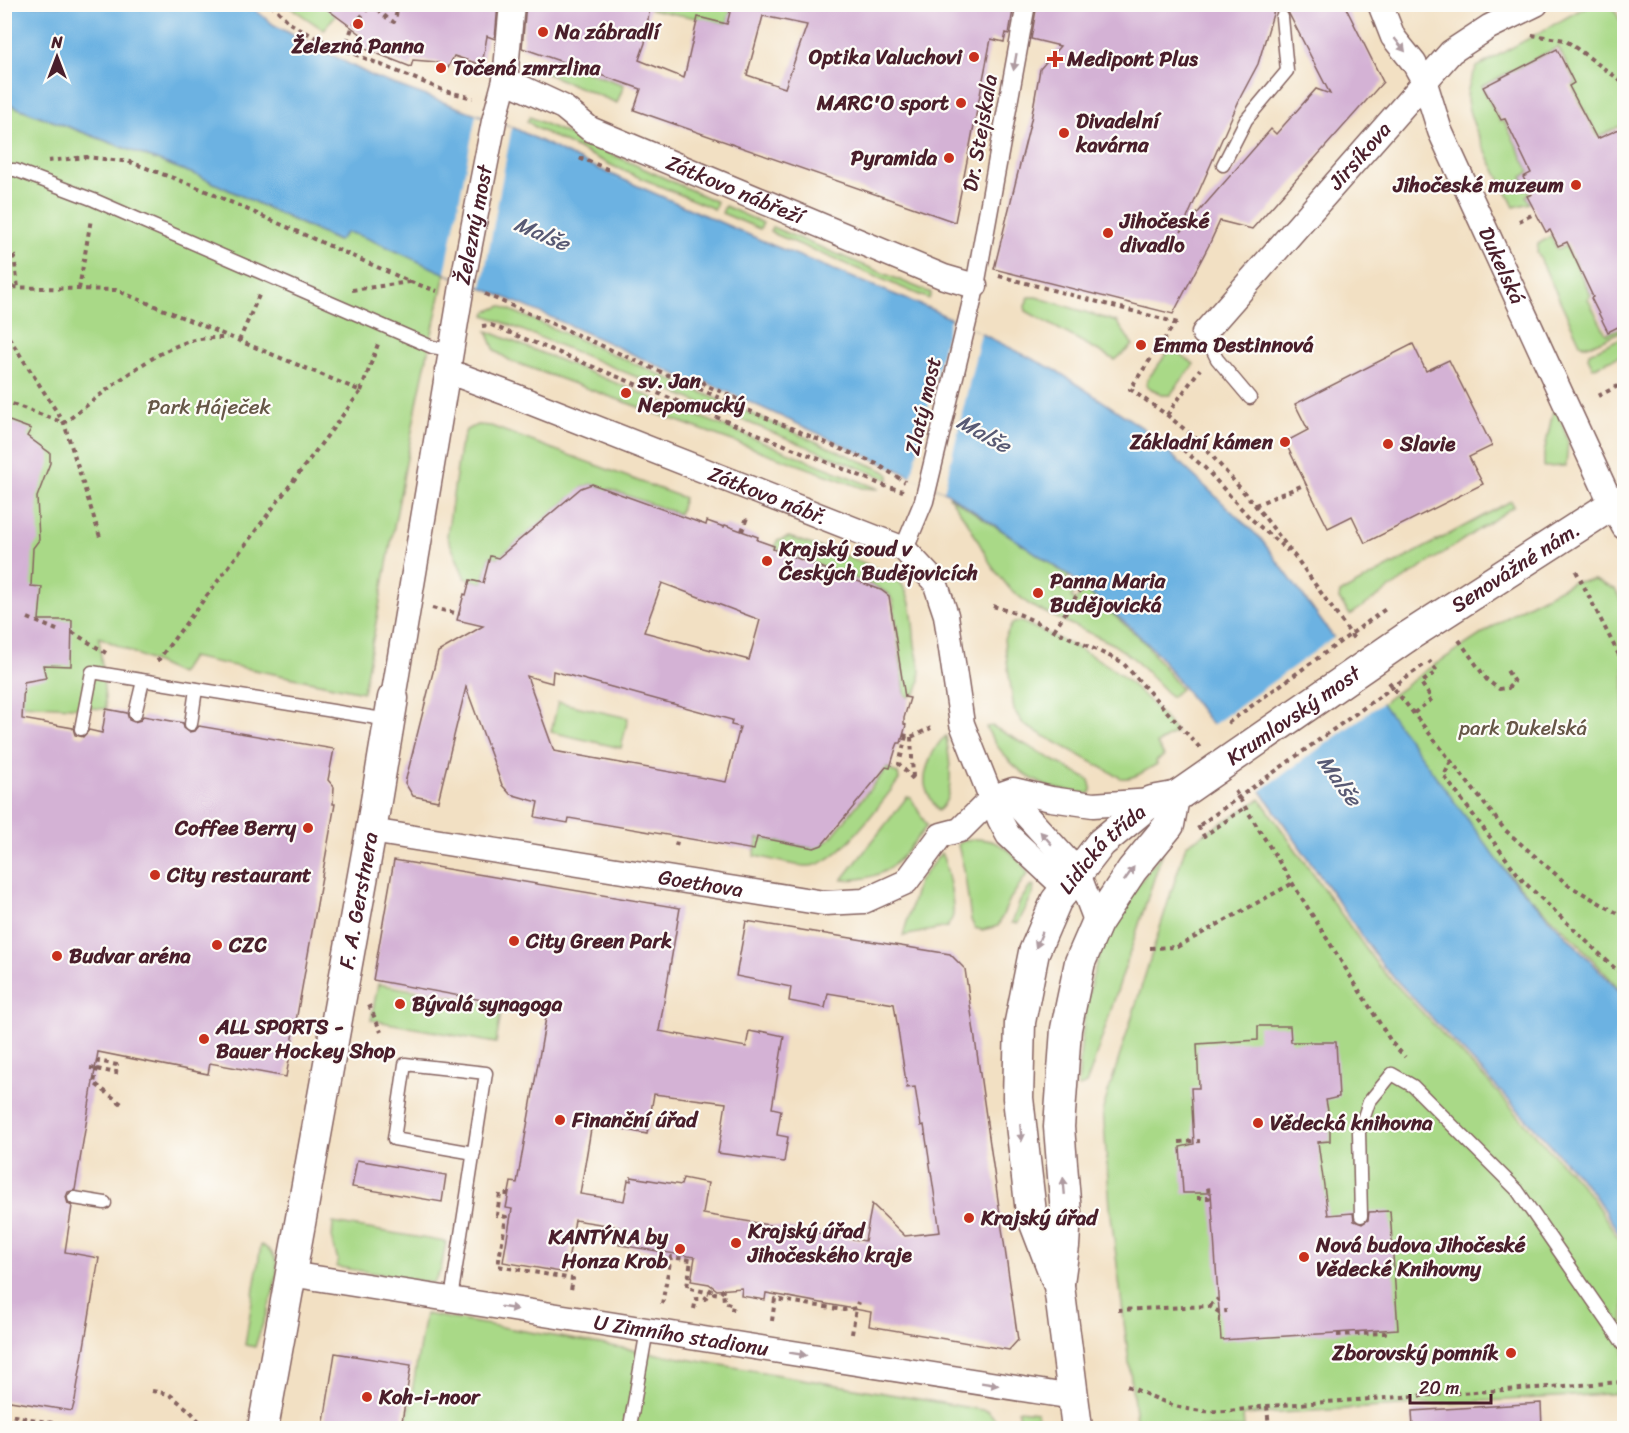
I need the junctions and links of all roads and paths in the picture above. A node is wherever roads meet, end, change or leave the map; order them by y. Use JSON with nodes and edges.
{"nodes":[{"id":1,"x":271,"y":4,"type":"edge"},
{"id":2,"x":369,"y":4,"type":"edge"},
{"id":3,"x":387,"y":4,"type":"edge"},
{"id":4,"x":512,"y":4,"type":"edge"},
{"id":5,"x":1026,"y":4,"type":"edge"},
{"id":6,"x":1380,"y":4,"type":"edge"},
{"id":7,"x":1536,"y":4,"type":"edge"},
{"id":8,"x":1282,"y":17,"type":"dead end"},
{"id":9,"x":1524,"y":33,"type":"dead end"},
{"id":10,"x":344,"y":50,"type":"junction"},
{"id":11,"x":505,"y":80,"type":"junction"},
{"id":12,"x":1425,"y":83,"type":"junction"},
{"id":13,"x":1624,"y":83,"type":"edge"},
{"id":14,"x":480,"y":99,"type":"dead end"},
{"id":15,"x":581,"y":161,"type":"dead end"},
{"id":16,"x":1223,"y":165,"type":"dead end"},
{"id":17,"x":611,"y":169,"type":"dead end"},
{"id":18,"x":10,"y":170,"type":"edge"},
{"id":19,"x":94,"y":200,"type":"junction"},
{"id":20,"x":1536,"y":213,"type":"dead end"},
{"id":21,"x":1519,"y":221,"type":"dead end"},
{"id":22,"x":14,"y":255,"type":"dead end"},
{"id":23,"x":267,"y":276,"type":"junction"},
{"id":24,"x":981,"y":277,"type":"junction"},
{"id":25,"x":411,"y":282,"type":"junction"},
{"id":26,"x":471,"y":286,"type":"junction"},
{"id":27,"x":4,"y":287,"type":"edge"},
{"id":28,"x":18,"y":288,"type":"junction"},
{"id":29,"x":79,"y":289,"type":"junction"},
{"id":30,"x":441,"y":292,"type":"dead end"},
{"id":31,"x":312,"y":295,"type":"junction"},
{"id":32,"x":478,"y":327,"type":"dead end"},
{"id":33,"x":4,"y":330,"type":"edge"},
{"id":34,"x":1204,"y":333,"type":"joint"},
{"id":35,"x":230,"y":338,"type":"junction"},
{"id":36,"x":239,"y":341,"type":"junction"},
{"id":37,"x":449,"y":361,"type":"junction"},
{"id":38,"x":369,"y":367,"type":"dead end"},
{"id":39,"x":1202,"y":367,"type":"dead end"},
{"id":40,"x":703,"y":381,"type":"dead end"},
{"id":41,"x":1624,"y":383,"type":"edge"},
{"id":42,"x":361,"y":392,"type":"junction"},
{"id":43,"x":1598,"y":396,"type":"dead end"},
{"id":44,"x":1250,"y":398,"type":"dead end"},
{"id":45,"x":4,"y":401,"type":"edge"},
{"id":46,"x":738,"y":406,"type":"junction"},
{"id":47,"x":1167,"y":415,"type":"junction"},
{"id":48,"x":64,"y":423,"type":"junction"},
{"id":49,"x":1169,"y":438,"type":"dead end"},
{"id":50,"x":909,"y":484,"type":"dead end"},
{"id":51,"x":1306,"y":484,"type":"dead end"},
{"id":52,"x":903,"y":491,"type":"dead end"},
{"id":53,"x":1254,"y":505,"type":"junction"},
{"id":54,"x":1620,"y":510,"type":"edge"},
{"id":55,"x":744,"y":523,"type":"dead end"},
{"id":56,"x":742,"y":531,"type":"dead end"},
{"id":57,"x":100,"y":537,"type":"dead end"},
{"id":58,"x":904,"y":549,"type":"junction"},
{"id":59,"x":1297,"y":559,"type":"junction"},
{"id":60,"x":1576,"y":571,"type":"dead end"},
{"id":61,"x":1074,"y":582,"type":"dead end"},
{"id":62,"x":993,"y":606,"type":"dead end"},
{"id":63,"x":429,"y":607,"type":"dead end"},
{"id":64,"x":1387,"y":608,"type":"dead end"},
{"id":65,"x":460,"y":614,"type":"dead end"},
{"id":66,"x":28,"y":618,"type":"dead end"},
{"id":67,"x":1345,"y":628,"type":"dead end"},
{"id":68,"x":1054,"y":630,"type":"junction"},
{"id":69,"x":59,"y":631,"type":"dead end"},
{"id":70,"x":72,"y":632,"type":"dead end"},
{"id":71,"x":1407,"y":637,"type":"joint"},
{"id":72,"x":1459,"y":640,"type":"dead end"},
{"id":73,"x":109,"y":655,"type":"dead end"},
{"id":74,"x":1624,"y":665,"type":"edge"},
{"id":75,"x":1505,"y":667,"type":"dead end"},
{"id":76,"x":143,"y":681,"type":"junction"},
{"id":77,"x":1388,"y":681,"type":"dead end"},
{"id":78,"x":196,"y":689,"type":"junction"},
{"id":79,"x":391,"y":709,"type":"junction"},
{"id":80,"x":135,"y":714,"type":"dead end"},
{"id":81,"x":1414,"y":714,"type":"junction"},
{"id":82,"x":191,"y":724,"type":"dead end"},
{"id":83,"x":1222,"y":727,"type":"dead end"},
{"id":84,"x":931,"y":728,"type":"dead end"},
{"id":85,"x":81,"y":729,"type":"dead end"},
{"id":86,"x":907,"y":736,"type":"junction"},
{"id":87,"x":1203,"y":741,"type":"dead end"},
{"id":88,"x":1193,"y":748,"type":"dead end"},
{"id":89,"x":1201,"y":750,"type":"dead end"},
{"id":90,"x":1451,"y":761,"type":"junction"},
{"id":91,"x":1230,"y":784,"type":"dead end"},
{"id":92,"x":993,"y":798,"type":"junction"},
{"id":93,"x":1169,"y":798,"type":"junction"},
{"id":94,"x":1246,"y":807,"type":"junction"},
{"id":95,"x":371,"y":831,"type":"junction"},
{"id":96,"x":678,"y":836,"type":"dead end"},
{"id":97,"x":676,"y":846,"type":"dead end"},
{"id":98,"x":1071,"y":880,"type":"junction"},
{"id":99,"x":1624,"y":917,"type":"edge"},
{"id":100,"x":1097,"y":923,"type":"junction"},
{"id":101,"x":1150,"y":948,"type":"dead end"},
{"id":102,"x":1624,"y":977,"type":"edge"},
{"id":103,"x":368,"y":1002,"type":"dead end"},
{"id":104,"x":381,"y":1032,"type":"dead end"},
{"id":105,"x":90,"y":1068,"type":"dead end"},
{"id":106,"x":123,"y":1105,"type":"dead end"},
{"id":107,"x":1200,"y":1141,"type":"dead end"},
{"id":108,"x":1179,"y":1142,"type":"dead end"},
{"id":109,"x":474,"y":1153,"type":"junction"},
{"id":110,"x":1208,"y":1186,"type":"dead end"},
{"id":111,"x":509,"y":1194,"type":"dead end"},
{"id":112,"x":74,"y":1198,"type":"dead end"},
{"id":113,"x":1197,"y":1198,"type":"dead end"},
{"id":114,"x":105,"y":1203,"type":"dead end"},
{"id":115,"x":1361,"y":1216,"type":"dead end"},
{"id":116,"x":290,"y":1274,"type":"junction"},
{"id":117,"x":1059,"y":1286,"type":"junction"},
{"id":118,"x":571,"y":1290,"type":"dead end"},
{"id":119,"x":709,"y":1293,"type":"junction"},
{"id":120,"x":451,"y":1299,"type":"junction"},
{"id":121,"x":1218,"y":1299,"type":"dead end"},
{"id":122,"x":858,"y":1302,"type":"dead end"},
{"id":123,"x":662,"y":1304,"type":"dead end"},
{"id":124,"x":1209,"y":1306,"type":"junction"},
{"id":125,"x":856,"y":1308,"type":"junction"},
{"id":126,"x":694,"y":1309,"type":"dead end"},
{"id":127,"x":1118,"y":1310,"type":"dead end"},
{"id":128,"x":1227,"y":1311,"type":"dead end"},
{"id":129,"x":731,"y":1315,"type":"dead end"},
{"id":130,"x":772,"y":1321,"type":"dead end"},
{"id":131,"x":647,"y":1330,"type":"junction"},
{"id":132,"x":1385,"y":1330,"type":"dead end"},
{"id":133,"x":852,"y":1334,"type":"dead end"},
{"id":134,"x":1337,"y":1335,"type":"dead end"},
{"id":135,"x":1624,"y":1345,"type":"edge"},
{"id":136,"x":1624,"y":1382,"type":"edge"},
{"id":137,"x":1127,"y":1386,"type":"dead end"},
{"id":138,"x":153,"y":1391,"type":"dead end"},
{"id":139,"x":1072,"y":1397,"type":"junction"},
{"id":140,"x":1267,"y":1406,"type":"junction"},
{"id":141,"x":4,"y":1414,"type":"edge"},
{"id":142,"x":630,"y":1426,"type":"dead end"},
{"id":143,"x":79,"y":1428,"type":"edge"},
{"id":144,"x":205,"y":1428,"type":"edge"},
{"id":145,"x":263,"y":1428,"type":"edge"},
{"id":146,"x":1077,"y":1428,"type":"edge"},
{"id":147,"x":1269,"y":1428,"type":"edge"}],
"edges":[{"from":1,"to":10,"type":"path"},
{"from":2,"to":3,"type":"path"},
{"from":2,"to":10,"type":"path"},
{"from":4,"to":11,"type":"street","name":"Železný most"},
{"from":5,"to":24,"type":"street","name":"Dr. Stejskala","one_way":true},
{"from":6,"to":12,"type":"street","name":"Dukelská","one_way":true},
{"from":7,"to":12,"type":"street","name":"Jirsíkova"},
{"from":8,"to":16,"type":"lane"},
{"from":9,"to":13,"type":"path"},
{"from":10,"to":14,"type":"path"},
{"from":11,"to":24,"type":"street","name":"Zátkovo nábřeží"},
{"from":11,"to":26,"type":"street","name":"Železný most"},
{"from":12,"to":34,"type":"street","name":"Jirsíkova"},
{"from":12,"to":54,"type":"street","name":"Dukelská"},
{"from":15,"to":17,"type":"path"},
{"from":18,"to":19,"type":"lane"},
{"from":18,"to":25,"type":"path"},
{"from":19,"to":23,"type":"lane"},
{"from":19,"to":29,"type":"path"},
{"from":20,"to":21,"type":"path"},
{"from":22,"to":28,"type":"path"},
{"from":23,"to":31,"type":"lane"},
{"from":23,"to":36,"type":"path"},
{"from":24,"to":47,"type":"path"},
{"from":24,"to":58,"type":"street","name":"Zlatý most"},
{"from":25,"to":30,"type":"path"},
{"from":25,"to":31,"type":"path"},
{"from":26,"to":37,"type":"street","name":"Železný most"},
{"from":26,"to":46,"type":"path"},
{"from":27,"to":28,"type":"path"},
{"from":28,"to":29,"type":"path"},
{"from":29,"to":35,"type":"path"},
{"from":31,"to":37,"type":"lane"},
{"from":32,"to":52,"type":"path"},
{"from":33,"to":48,"type":"path"},
{"from":34,"to":44,"type":"lane"},
{"from":35,"to":36,"type":"path"},
{"from":35,"to":48,"type":"path"},
{"from":36,"to":42,"type":"path"},
{"from":37,"to":58,"type":"street","name":"Zátkovo nábř."},
{"from":37,"to":79,"type":"street","name":"F. A. Gerstnera"},
{"from":38,"to":42,"type":"path"},
{"from":39,"to":47,"type":"path"},
{"from":40,"to":46,"type":"path"},
{"from":41,"to":43,"type":"path"},
{"from":42,"to":76,"type":"path"},
{"from":45,"to":48,"type":"path"},
{"from":46,"to":50,"type":"path"},
{"from":47,"to":53,"type":"path"},
{"from":48,"to":57,"type":"path"},
{"from":49,"to":59,"type":"path"},
{"from":51,"to":53,"type":"path"},
{"from":53,"to":59,"type":"path"},
{"from":54,"to":71,"type":"street","name":"Senovážné nám."},
{"from":55,"to":56,"type":"path"},
{"from":58,"to":92,"type":"street","name":"Zátkovo nábř."},
{"from":59,"to":67,"type":"path"},
{"from":60,"to":74,"type":"path"},
{"from":61,"to":68,"type":"path"},
{"from":62,"to":68,"type":"path"},
{"from":63,"to":65,"type":"path"},
{"from":64,"to":83,"type":"path","bridge":true},
{"from":66,"to":69,"type":"path"},
{"from":68,"to":89,"type":"path"},
{"from":70,"to":73,"type":"path"},
{"from":71,"to":93,"type":"street","name":"Krumlovský most","bridge":true},
{"from":72,"to":75,"type":"path"},
{"from":76,"to":78,"type":"lane"},
{"from":76,"to":80,"type":"lane"},
{"from":76,"to":85,"type":"lane"},
{"from":77,"to":81,"type":"path"},
{"from":78,"to":79,"type":"lane"},
{"from":78,"to":82,"type":"lane"},
{"from":79,"to":95,"type":"street","name":"F. A. Gerstnera"},
{"from":81,"to":90,"type":"path"},
{"from":81,"to":94,"type":"path","bridge":true},
{"from":84,"to":86,"type":"path"},
{"from":86,"to":86,"type":"path"},
{"from":87,"to":88,"type":"path"},
{"from":90,"to":99,"type":"path"},
{"from":90,"to":102,"type":"path"},
{"from":91,"to":94,"type":"path"},
{"from":92,"to":93,"type":"street"},
{"from":92,"to":95,"type":"street","name":"Goethova"},
{"from":92,"to":98,"type":"street"},
{"from":93,"to":98,"type":"street","name":"Lidická třída"},
{"from":100,"to":93,"type":"street","name":"Lidická třída","one_way":true},
{"from":94,"to":101,"type":"path"},
{"from":95,"to":116,"type":"street","name":"F. A. Gerstnera"},
{"from":96,"to":97,"type":"path"},
{"from":98,"to":100,"type":"street"},
{"from":98,"to":117,"type":"street","name":"Lidická třída","one_way":true},
{"from":117,"to":100,"type":"street","name":"Lidická třída","one_way":true},
{"from":103,"to":104,"type":"path"},
{"from":105,"to":106,"type":"path","bridge":true},
{"from":107,"to":108,"type":"path"},
{"from":109,"to":109,"type":"lane"},
{"from":109,"to":120,"type":"lane"},
{"from":110,"to":113,"type":"path"},
{"from":111,"to":118,"type":"path"},
{"from":112,"to":114,"type":"lane"},
{"from":115,"to":135,"type":"lane"},
{"from":116,"to":120,"type":"street","name":"U Zimního stadionu"},
{"from":116,"to":145,"type":"street","name":"F. A. Gerstnera"},
{"from":117,"to":139,"type":"street","name":"Lidická třída"},
{"from":119,"to":123,"type":"path"},
{"from":119,"to":126,"type":"path"},
{"from":119,"to":129,"type":"path"},
{"from":120,"to":131,"type":"street","name":"U Zimního stadionu","one_way":true},
{"from":121,"to":124,"type":"path"},
{"from":122,"to":125,"type":"path"},
{"from":124,"to":127,"type":"path"},
{"from":124,"to":128,"type":"path"},
{"from":125,"to":130,"type":"path"},
{"from":125,"to":133,"type":"path"},
{"from":131,"to":139,"type":"street","name":"U Zimního stadionu","one_way":true},
{"from":131,"to":142,"type":"lane"},
{"from":132,"to":134,"type":"path"},
{"from":136,"to":140,"type":"path"},
{"from":137,"to":140,"type":"path"},
{"from":138,"to":144,"type":"path"},
{"from":139,"to":146,"type":"street","name":"Lidická třída"},
{"from":140,"to":147,"type":"path"},
{"from":141,"to":143,"type":"path"}]}
